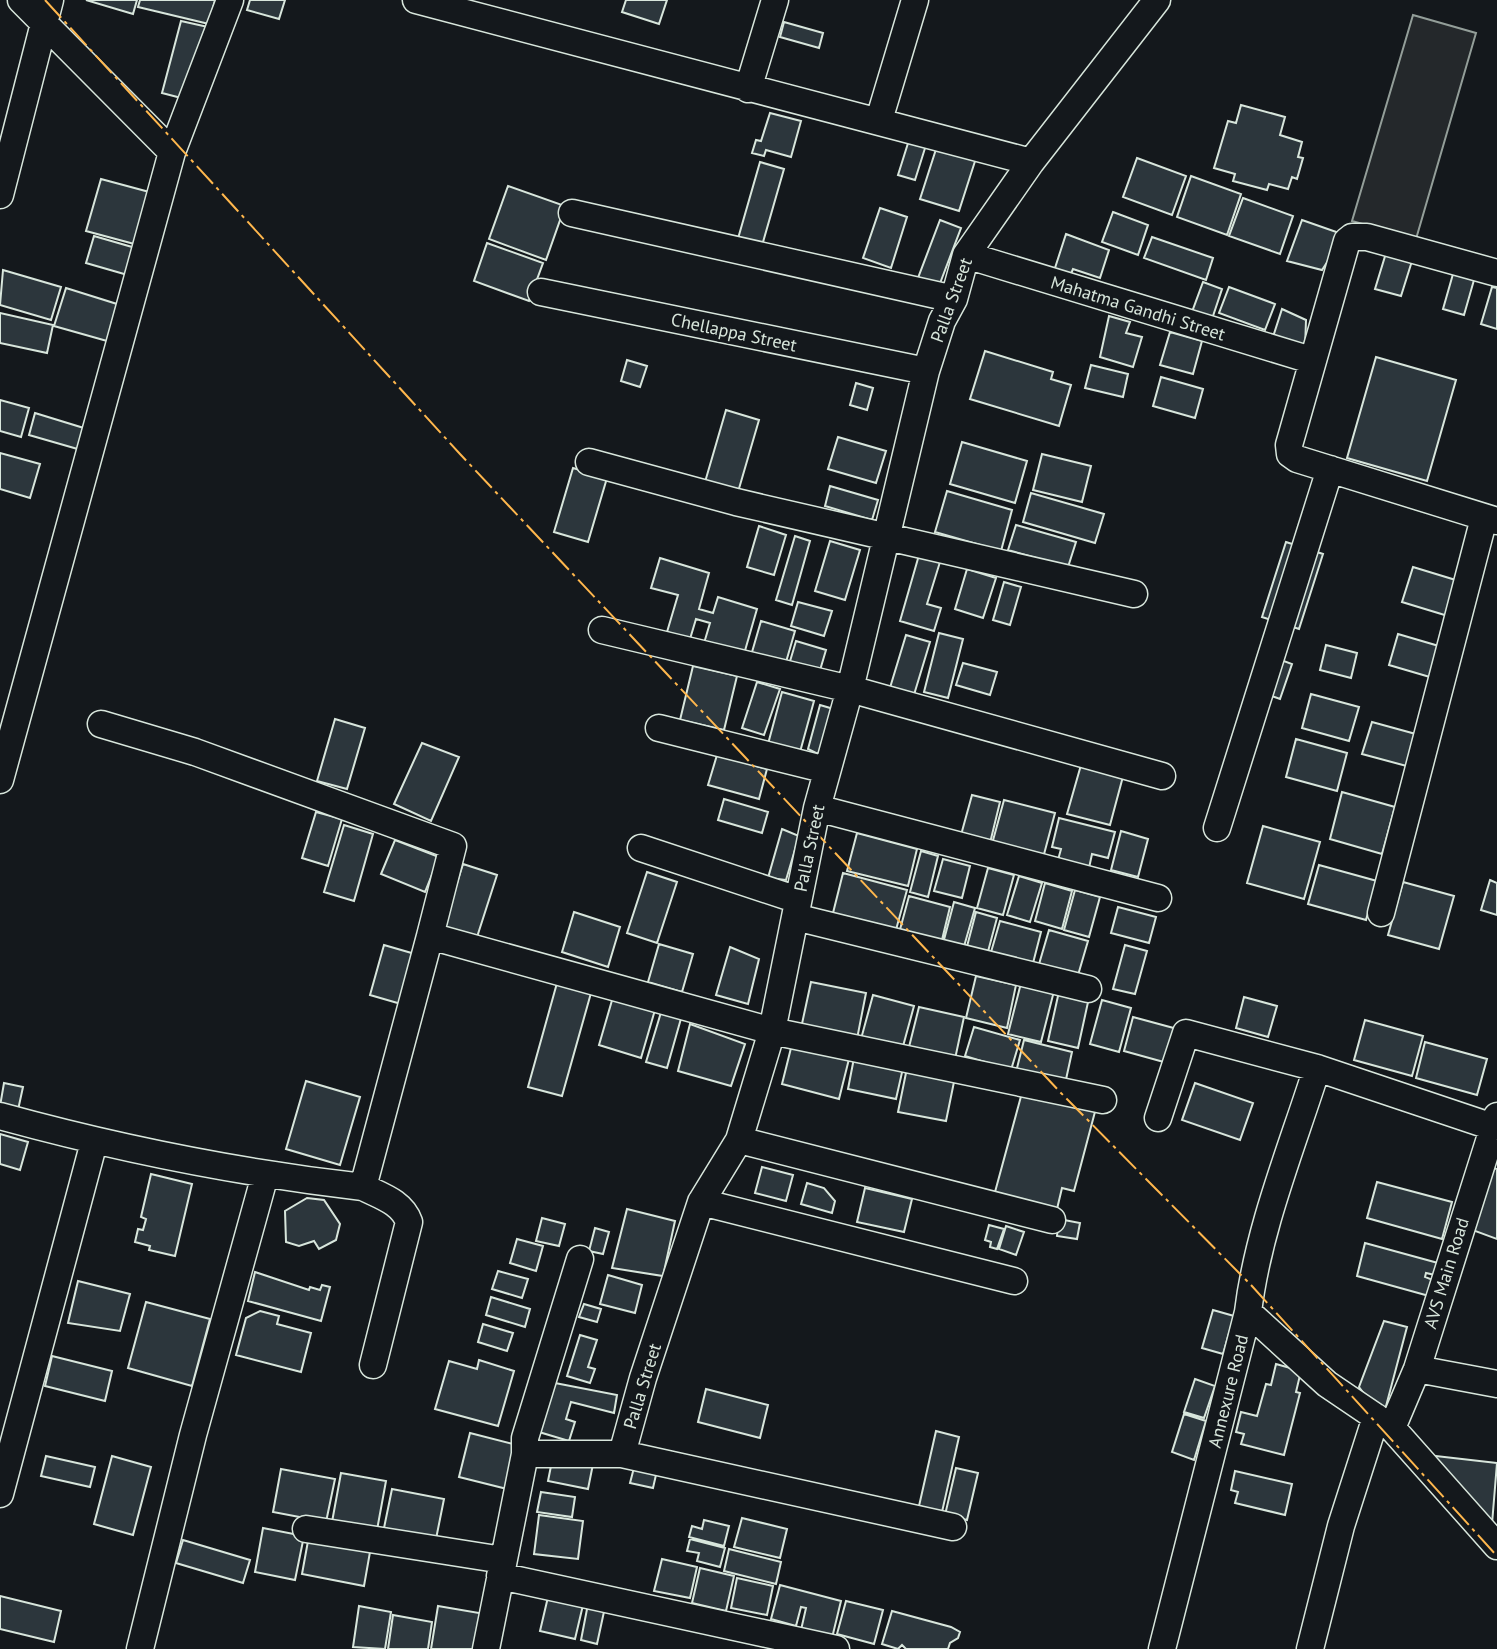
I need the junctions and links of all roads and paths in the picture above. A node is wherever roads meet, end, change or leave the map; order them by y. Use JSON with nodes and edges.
{"nodes":[{"id":1,"x":21,"y":0,"type":"edge"},
{"id":2,"x":230,"y":0,"type":"edge"},
{"id":3,"x":416,"y":0,"type":"edge"},
{"id":4,"x":775,"y":0,"type":"edge"},
{"id":5,"x":915,"y":0,"type":"edge"},
{"id":6,"x":1157,"y":0,"type":"edge"},
{"id":7,"x":46,"y":11,"type":"edge"},
{"id":8,"x":748,"y":89,"type":"junction"},
{"id":9,"x":879,"y":120,"type":"junction"},
{"id":10,"x":172,"y":152,"type":"junction"},
{"id":11,"x":1031,"y":162,"type":"junction"},
{"id":12,"x":0,"y":195,"type":"edge"},
{"id":13,"x":572,"y":213,"type":"dead end"},
{"id":14,"x":966,"y":255,"type":"junction"},
{"id":15,"x":1497,"y":273,"type":"edge"},
{"id":16,"x":541,"y":292,"type":"dead end"},
{"id":17,"x":954,"y":299,"type":"junction"},
{"id":18,"x":1311,"y":360,"type":"junction"},
{"id":19,"x":926,"y":371,"type":"junction"},
{"id":20,"x":589,"y":462,"type":"dead end"},
{"id":21,"x":1331,"y":469,"type":"junction"},
{"id":22,"x":1491,"y":519,"type":"edge"},
{"id":23,"x":888,"y":537,"type":"junction"},
{"id":24,"x":1134,"y":593,"type":"dead end"},
{"id":25,"x":602,"y":630,"type":"dead end"},
{"id":26,"x":850,"y":689,"type":"junction"},
{"id":27,"x":101,"y":723,"type":"dead end"},
{"id":28,"x":659,"y":729,"type":"dead end"},
{"id":29,"x":827,"y":770,"type":"junction"},
{"id":30,"x":1162,"y":776,"type":"dead end"},
{"id":31,"x":0,"y":780,"type":"edge"},
{"id":32,"x":817,"y":808,"type":"junction"},
{"id":33,"x":1217,"y":828,"type":"dead end"},
{"id":34,"x":641,"y":848,"type":"dead end"},
{"id":35,"x":1158,"y":898,"type":"dead end"},
{"id":36,"x":797,"y":909,"type":"junction"},
{"id":37,"x":1381,"y":913,"type":"dead end"},
{"id":38,"x":430,"y":936,"type":"junction"},
{"id":39,"x":1088,"y":989,"type":"dead end"},
{"id":40,"x":772,"y":1031,"type":"junction"},
{"id":41,"x":1317,"y":1068,"type":"junction"},
{"id":42,"x":1103,"y":1100,"type":"dead end"},
{"id":43,"x":0,"y":1116,"type":"edge"},
{"id":44,"x":1158,"y":1118,"type":"dead end"},
{"id":45,"x":1495,"y":1121,"type":"edge"},
{"id":46,"x":739,"y":1140,"type":"junction"},
{"id":47,"x":94,"y":1142,"type":"junction"},
{"id":48,"x":265,"y":1175,"type":"junction"},
{"id":49,"x":363,"y":1187,"type":"junction"},
{"id":50,"x":701,"y":1202,"type":"junction"},
{"id":51,"x":1052,"y":1220,"type":"dead end"},
{"id":52,"x":580,"y":1259,"type":"dead end"},
{"id":53,"x":1014,"y":1281,"type":"dead end"},
{"id":54,"x":1248,"y":1312,"type":"junction"},
{"id":55,"x":373,"y":1365,"type":"dead end"},
{"id":56,"x":1417,"y":1368,"type":"junction"},
{"id":57,"x":1497,"y":1384,"type":"edge"},
{"id":58,"x":1384,"y":1423,"type":"junction"},
{"id":59,"x":525,"y":1454,"type":"junction"},
{"id":60,"x":622,"y":1454,"type":"junction"},
{"id":61,"x":0,"y":1494,"type":"edge"},
{"id":62,"x":953,"y":1527,"type":"dead end"},
{"id":63,"x":306,"y":1529,"type":"dead end"},
{"id":64,"x":1497,"y":1546,"type":"edge"},
{"id":65,"x":502,"y":1568,"type":"junction"},
{"id":66,"x":140,"y":1649,"type":"edge"},
{"id":67,"x":486,"y":1649,"type":"edge"},
{"id":68,"x":836,"y":1649,"type":"edge"},
{"id":69,"x":1162,"y":1649,"type":"edge"},
{"id":70,"x":1310,"y":1649,"type":"edge"}],
"edges":[{"from":1,"to":7,"type":"street"},
{"from":2,"to":10,"type":"street"},
{"from":3,"to":8,"type":"street"},
{"from":4,"to":8,"type":"street"},
{"from":5,"to":9,"type":"street"},
{"from":6,"to":11,"type":"street","name":"Palla Street"},
{"from":7,"to":10,"type":"street"},
{"from":7,"to":12,"type":"street"},
{"from":8,"to":9,"type":"street"},
{"from":9,"to":11,"type":"street"},
{"from":10,"to":31,"type":"street"},
{"from":11,"to":14,"type":"street","name":"Palla Street"},
{"from":13,"to":17,"type":"street"},
{"from":14,"to":17,"type":"street","name":"Palla Street"},
{"from":14,"to":18,"type":"street","name":"Mahatma Gandhi Street"},
{"from":15,"to":18,"type":"street"},
{"from":16,"to":19,"type":"street","name":"Chellappa Street"},
{"from":17,"to":19,"type":"street","name":"Palla Street"},
{"from":18,"to":21,"type":"street"},
{"from":19,"to":23,"type":"street","name":"Palla Street"},
{"from":20,"to":23,"type":"street"},
{"from":21,"to":22,"type":"street"},
{"from":21,"to":33,"type":"street"},
{"from":22,"to":37,"type":"street"},
{"from":23,"to":24,"type":"street"},
{"from":23,"to":26,"type":"street","name":"Palla Street"},
{"from":25,"to":26,"type":"street"},
{"from":26,"to":29,"type":"street","name":"Palla Street"},
{"from":26,"to":30,"type":"street"},
{"from":27,"to":38,"type":"street"},
{"from":28,"to":29,"type":"street"},
{"from":29,"to":32,"type":"street","name":"Palla Street"},
{"from":32,"to":35,"type":"street"},
{"from":32,"to":36,"type":"street","name":"Palla Street"},
{"from":34,"to":36,"type":"street"},
{"from":36,"to":39,"type":"street"},
{"from":36,"to":40,"type":"street","name":"Palla Street"},
{"from":38,"to":40,"type":"street"},
{"from":38,"to":49,"type":"street"},
{"from":40,"to":42,"type":"street"},
{"from":40,"to":46,"type":"street","name":"Palla Street"},
{"from":41,"to":44,"type":"street"},
{"from":41,"to":45,"type":"street"},
{"from":41,"to":54,"type":"street"},
{"from":43,"to":47,"type":"street"},
{"from":45,"to":56,"type":"street","name":"AVS Main Road"},
{"from":46,"to":50,"type":"street","name":"Palla Street"},
{"from":46,"to":51,"type":"street"},
{"from":47,"to":48,"type":"street"},
{"from":47,"to":61,"type":"street"},
{"from":48,"to":49,"type":"street"},
{"from":48,"to":66,"type":"street"},
{"from":49,"to":55,"type":"street"},
{"from":50,"to":53,"type":"street"},
{"from":50,"to":60,"type":"street","name":"Palla Street"},
{"from":52,"to":59,"type":"street"},
{"from":54,"to":58,"type":"street","name":"Annexure Road"},
{"from":54,"to":69,"type":"street","name":"Annexure Road"},
{"from":56,"to":57,"type":"street"},
{"from":56,"to":58,"type":"street","name":"AVS Main Road"},
{"from":58,"to":64,"type":"street","name":"Annexure Road"},
{"from":58,"to":70,"type":"street","name":"AVS Main Road"},
{"from":59,"to":60,"type":"street"},
{"from":59,"to":65,"type":"street"},
{"from":60,"to":62,"type":"street"},
{"from":63,"to":65,"type":"street"},
{"from":65,"to":67,"type":"street"},
{"from":65,"to":68,"type":"street"}]}
